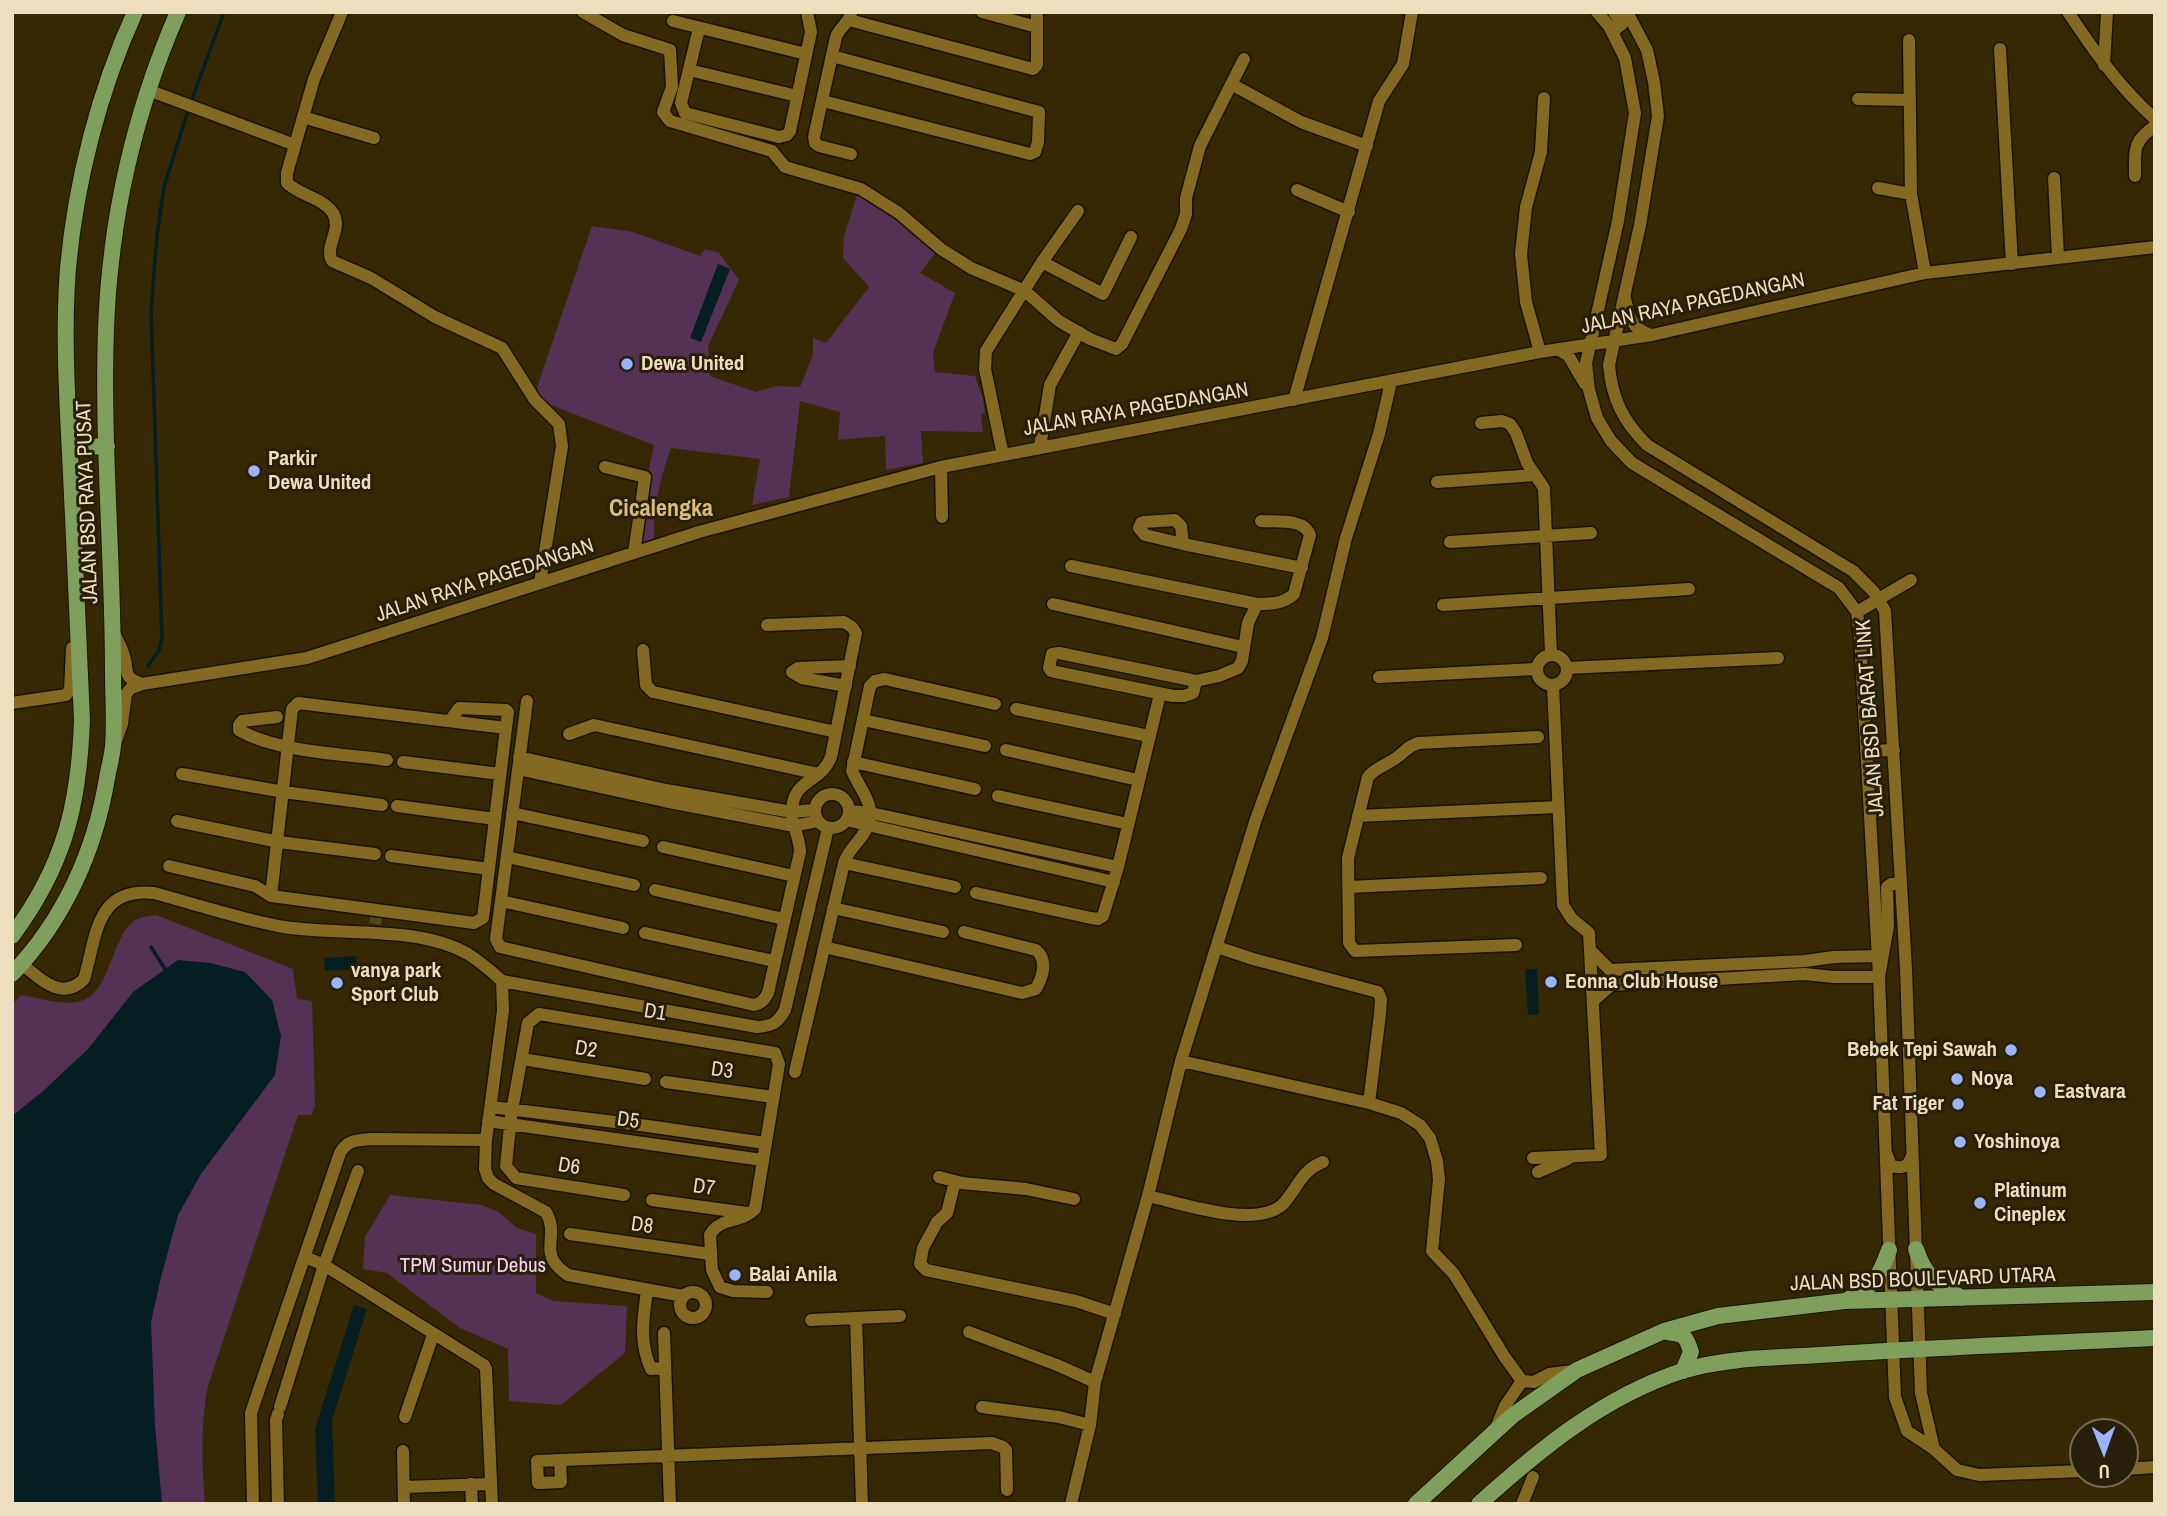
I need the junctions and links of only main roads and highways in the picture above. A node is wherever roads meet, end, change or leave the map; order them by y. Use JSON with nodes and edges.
{"nodes":[{"id":1,"x":135,"y":12,"type":"edge"},
{"id":2,"x":178,"y":12,"type":"edge"},
{"id":3,"x":107,"y":446,"type":"junction"},
{"id":4,"x":70,"y":448,"type":"junction"},
{"id":5,"x":70,"y":824,"type":"junction"},
{"id":6,"x":95,"y":834,"type":"junction"},
{"id":7,"x":12,"y":936,"type":"edge"},
{"id":8,"x":17,"y":969,"type":"edge"},
{"id":9,"x":1916,"y":1249,"type":"road end"},
{"id":10,"x":1889,"y":1250,"type":"road end"},
{"id":11,"x":2155,"y":1292,"type":"edge"},
{"id":12,"x":1964,"y":1299,"type":"junction"},
{"id":13,"x":1845,"y":1301,"type":"junction"},
{"id":14,"x":1664,"y":1331,"type":"junction"},
{"id":15,"x":2155,"y":1338,"type":"edge"},
{"id":16,"x":1683,"y":1371,"type":"junction"},
{"id":17,"x":1416,"y":1504,"type":"edge"},
{"id":18,"x":1479,"y":1504,"type":"edge"}],
"edges":[{"from":1,"to":4,"type":"main road","name":"JALAN BSD RAYA PUSAT"},
{"from":2,"to":3,"type":"main road","name":"JALAN BSD RAYA PUSAT"},
{"from":3,"to":4,"type":"main road"},
{"from":3,"to":6,"type":"main road","name":"JALAN BSD RAYA PUSAT"},
{"from":4,"to":5,"type":"main road","name":"JALAN BSD RAYA PUSAT"},
{"from":5,"to":6,"type":"main road"},
{"from":5,"to":7,"type":"main road","name":"JALAN BSD RAYA PUSAT"},
{"from":6,"to":8,"type":"main road","name":"JALAN BSD RAYA PUSAT"},
{"from":9,"to":12,"type":"main road"},
{"from":10,"to":13,"type":"main road"},
{"from":11,"to":12,"type":"main road","name":"JALAN BSD BOULEVARD UTARA"},
{"from":12,"to":13,"type":"main road","name":"JALAN BSD BOULEVARD UTARA"},
{"from":13,"to":14,"type":"main road","name":"JALAN BSD BOULEVARD UTARA"},
{"from":14,"to":16,"type":"main road"},
{"from":14,"to":17,"type":"main road","name":"JALAN BSD BOULEVARD UTARA"},
{"from":15,"to":16,"type":"main road"},
{"from":16,"to":18,"type":"main road"}]}
